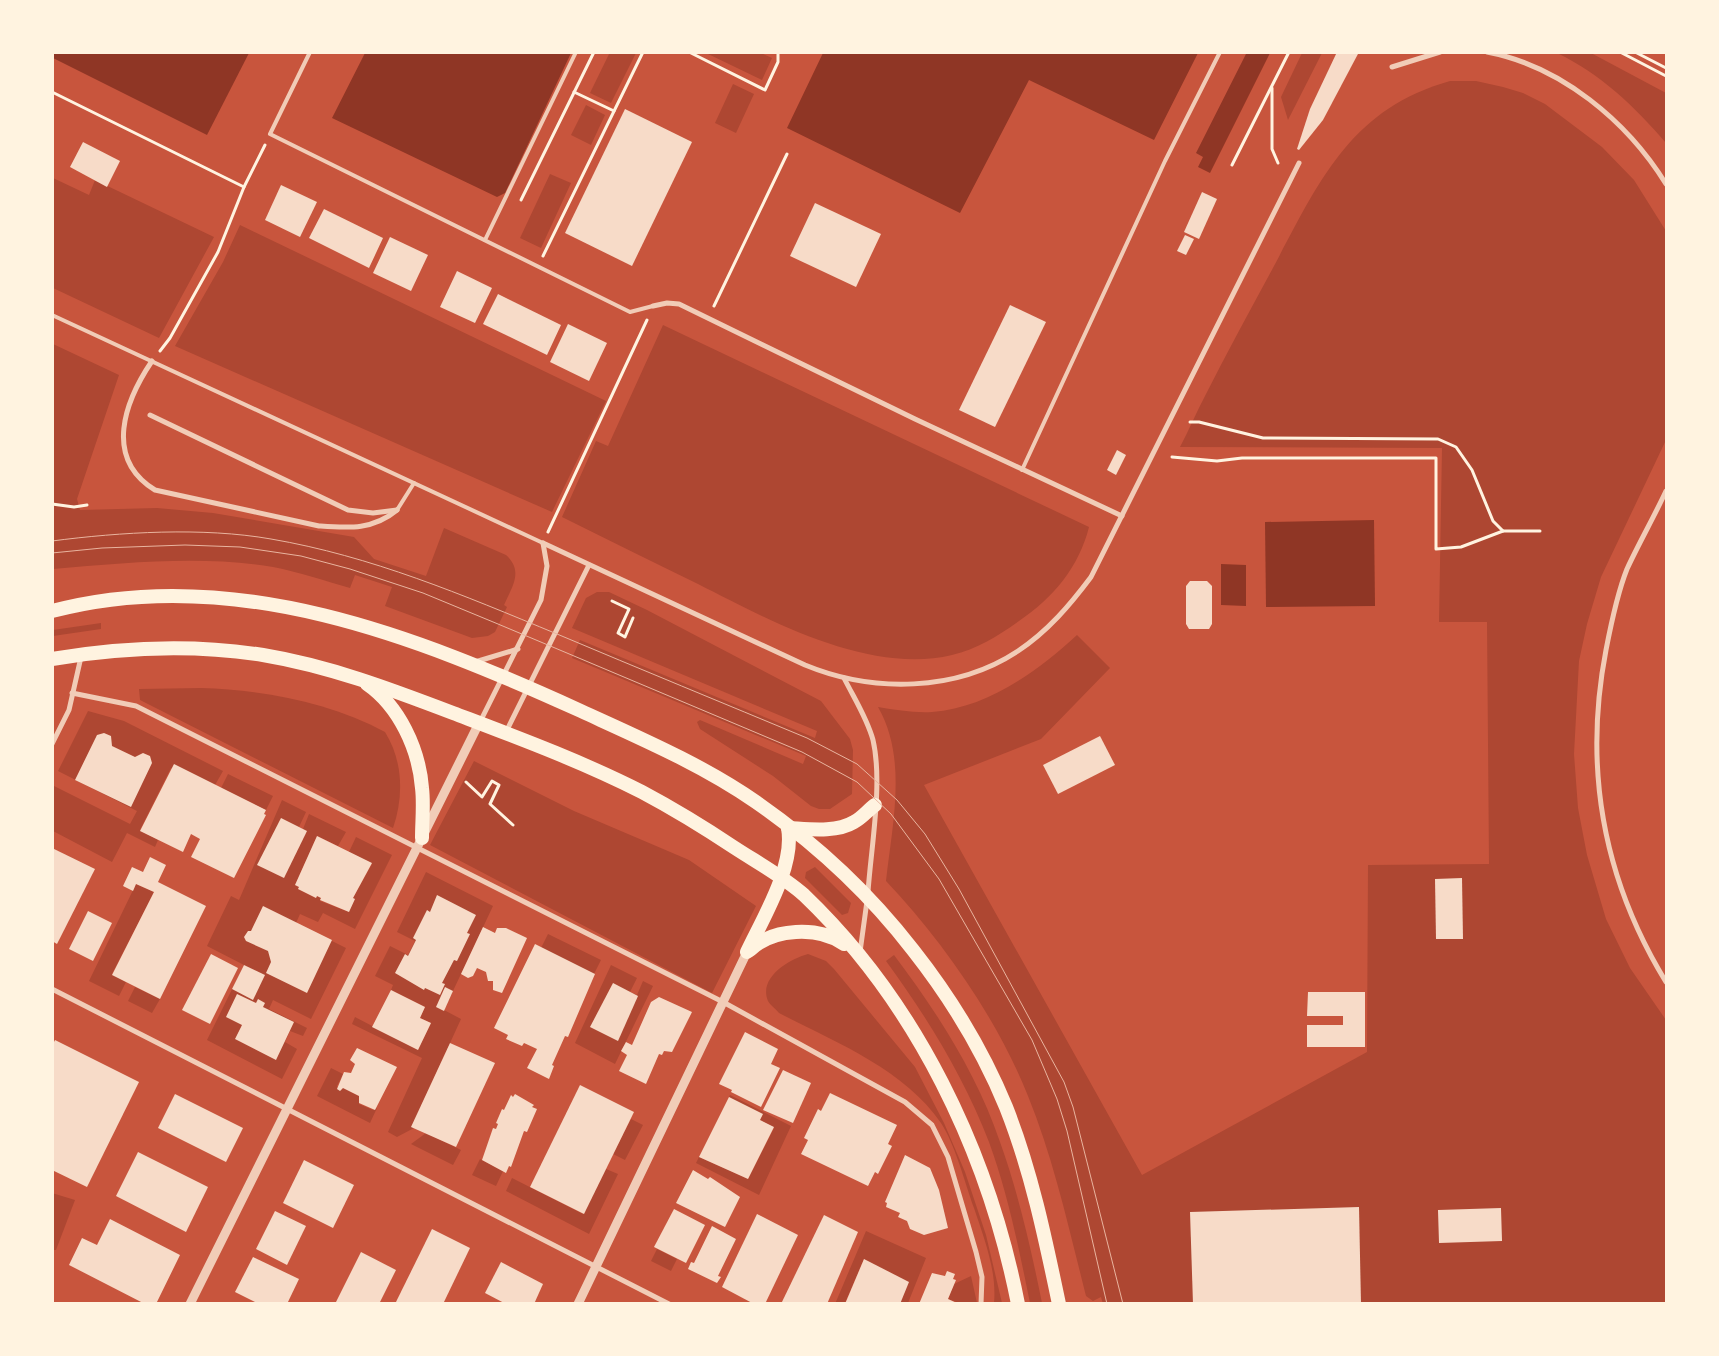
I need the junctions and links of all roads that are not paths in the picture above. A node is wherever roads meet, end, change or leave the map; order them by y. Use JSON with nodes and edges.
{"nodes":[{"id":1,"x":310,"y":52,"type":"edge"},
{"id":2,"x":576,"y":52,"type":"edge"},
{"id":3,"x":1220,"y":52,"type":"edge"},
{"id":4,"x":1440,"y":52,"type":"edge"},
{"id":5,"x":1487,"y":52,"type":"edge"},
{"id":6,"x":1392,"y":67,"type":"dead end"},
{"id":7,"x":1299,"y":163,"type":"dead end"},
{"id":8,"x":1666,"y":184,"type":"edge"},
{"id":9,"x":485,"y":240,"type":"junction"},
{"id":10,"x":653,"y":306,"type":"joint"},
{"id":11,"x":52,"y":315,"type":"edge"},
{"id":12,"x":152,"y":361,"type":"junction"},
{"id":13,"x":150,"y":415,"type":"dead end"},
{"id":14,"x":1022,"y":470,"type":"junction"},
{"id":15,"x":414,"y":483,"type":"junction"},
{"id":16,"x":1666,"y":491,"type":"edge"},
{"id":17,"x":397,"y":510,"type":"junction"},
{"id":18,"x":1122,"y":516,"type":"junction"},
{"id":19,"x":543,"y":543,"type":"junction"},
{"id":20,"x":589,"y":564,"type":"junction"},
{"id":21,"x":52,"y":611,"type":"edge"},
{"id":22,"x":518,"y":649,"type":"junction"},
{"id":23,"x":82,"y":654,"type":"junction"},
{"id":24,"x":52,"y":660,"type":"edge"},
{"id":25,"x":472,"y":662,"type":"junction"},
{"id":26,"x":356,"y":676,"type":"junction"},
{"id":27,"x":504,"y":677,"type":"junction"},
{"id":28,"x":844,"y":678,"type":"junction"},
{"id":29,"x":529,"y":686,"type":"junction"},
{"id":30,"x":72,"y":693,"type":"junction"},
{"id":31,"x":480,"y":723,"type":"junction"},
{"id":32,"x":506,"y":733,"type":"junction"},
{"id":33,"x":52,"y":744,"type":"edge"},
{"id":34,"x":875,"y":804,"type":"junction"},
{"id":35,"x":788,"y":828,"type":"junction"},
{"id":36,"x":420,"y":842,"type":"junction"},
{"id":37,"x":780,"y":878,"type":"junction"},
{"id":38,"x":867,"y":897,"type":"junction"},
{"id":39,"x":747,"y":952,"type":"junction"},
{"id":40,"x":860,"y":956,"type":"junction"},
{"id":41,"x":1666,"y":982,"type":"edge"},
{"id":42,"x":52,"y":989,"type":"edge"},
{"id":43,"x":723,"y":1002,"type":"junction"},
{"id":44,"x":287,"y":1109,"type":"junction"},
{"id":45,"x":596,"y":1266,"type":"junction"},
{"id":46,"x":190,"y":1304,"type":"edge"},
{"id":47,"x":578,"y":1304,"type":"edge"},
{"id":48,"x":669,"y":1304,"type":"edge"},
{"id":49,"x":981,"y":1304,"type":"edge"},
{"id":50,"x":1018,"y":1304,"type":"edge"},
{"id":51,"x":1059,"y":1304,"type":"edge"}],
"edges":[{"from":1,"to":9,"type":"lane"},
{"from":2,"to":9,"type":"lane"},
{"from":3,"to":14,"type":"lane"},
{"from":4,"to":6,"type":"street"},
{"from":5,"to":8,"type":"street"},
{"from":7,"to":18,"type":"street"},
{"from":9,"to":10,"type":"lane"},
{"from":10,"to":14,"type":"street"},
{"from":11,"to":12,"type":"lane"},
{"from":12,"to":15,"type":"lane"},
{"from":12,"to":17,"type":"street"},
{"from":13,"to":17,"type":"street"},
{"from":14,"to":18,"type":"street"},
{"from":15,"to":17,"type":"lane"},
{"from":15,"to":19,"type":"lane"},
{"from":16,"to":41,"type":"street"},
{"from":18,"to":28,"type":"street"},
{"from":19,"to":20,"type":"street"},
{"from":19,"to":22,"type":"street"},
{"from":20,"to":28,"type":"street"},
{"from":20,"to":29,"type":"street"},
{"from":21,"to":25,"type":"highway"},
{"from":22,"to":25,"type":"street"},
{"from":22,"to":27,"type":"street"},
{"from":23,"to":24,"type":"highway"},
{"from":23,"to":26,"type":"highway"},
{"from":23,"to":30,"type":"street"},
{"from":25,"to":27,"type":"highway"},
{"from":26,"to":31,"type":"highway"},
{"from":26,"to":36,"type":"highway"},
{"from":27,"to":29,"type":"highway"},
{"from":27,"to":31,"type":"street"},
{"from":28,"to":34,"type":"street"},
{"from":29,"to":32,"type":"street"},
{"from":29,"to":35,"type":"highway"},
{"from":30,"to":33,"type":"street"},
{"from":30,"to":36,"type":"street"},
{"from":31,"to":32,"type":"highway"},
{"from":31,"to":36,"type":"street"},
{"from":32,"to":37,"type":"highway"},
{"from":34,"to":35,"type":"highway"},
{"from":34,"to":38,"type":"street"},
{"from":35,"to":37,"type":"highway"},
{"from":35,"to":38,"type":"highway"},
{"from":36,"to":43,"type":"street"},
{"from":36,"to":44,"type":"street"},
{"from":37,"to":39,"type":"highway"},
{"from":37,"to":40,"type":"highway"},
{"from":38,"to":40,"type":"street"},
{"from":38,"to":51,"type":"highway"},
{"from":39,"to":40,"type":"highway"},
{"from":39,"to":43,"type":"street"},
{"from":40,"to":50,"type":"highway"},
{"from":42,"to":44,"type":"street"},
{"from":43,"to":45,"type":"street"},
{"from":43,"to":49,"type":"street"},
{"from":44,"to":45,"type":"street"},
{"from":44,"to":46,"type":"street"},
{"from":45,"to":47,"type":"street"},
{"from":45,"to":48,"type":"street"}]}
